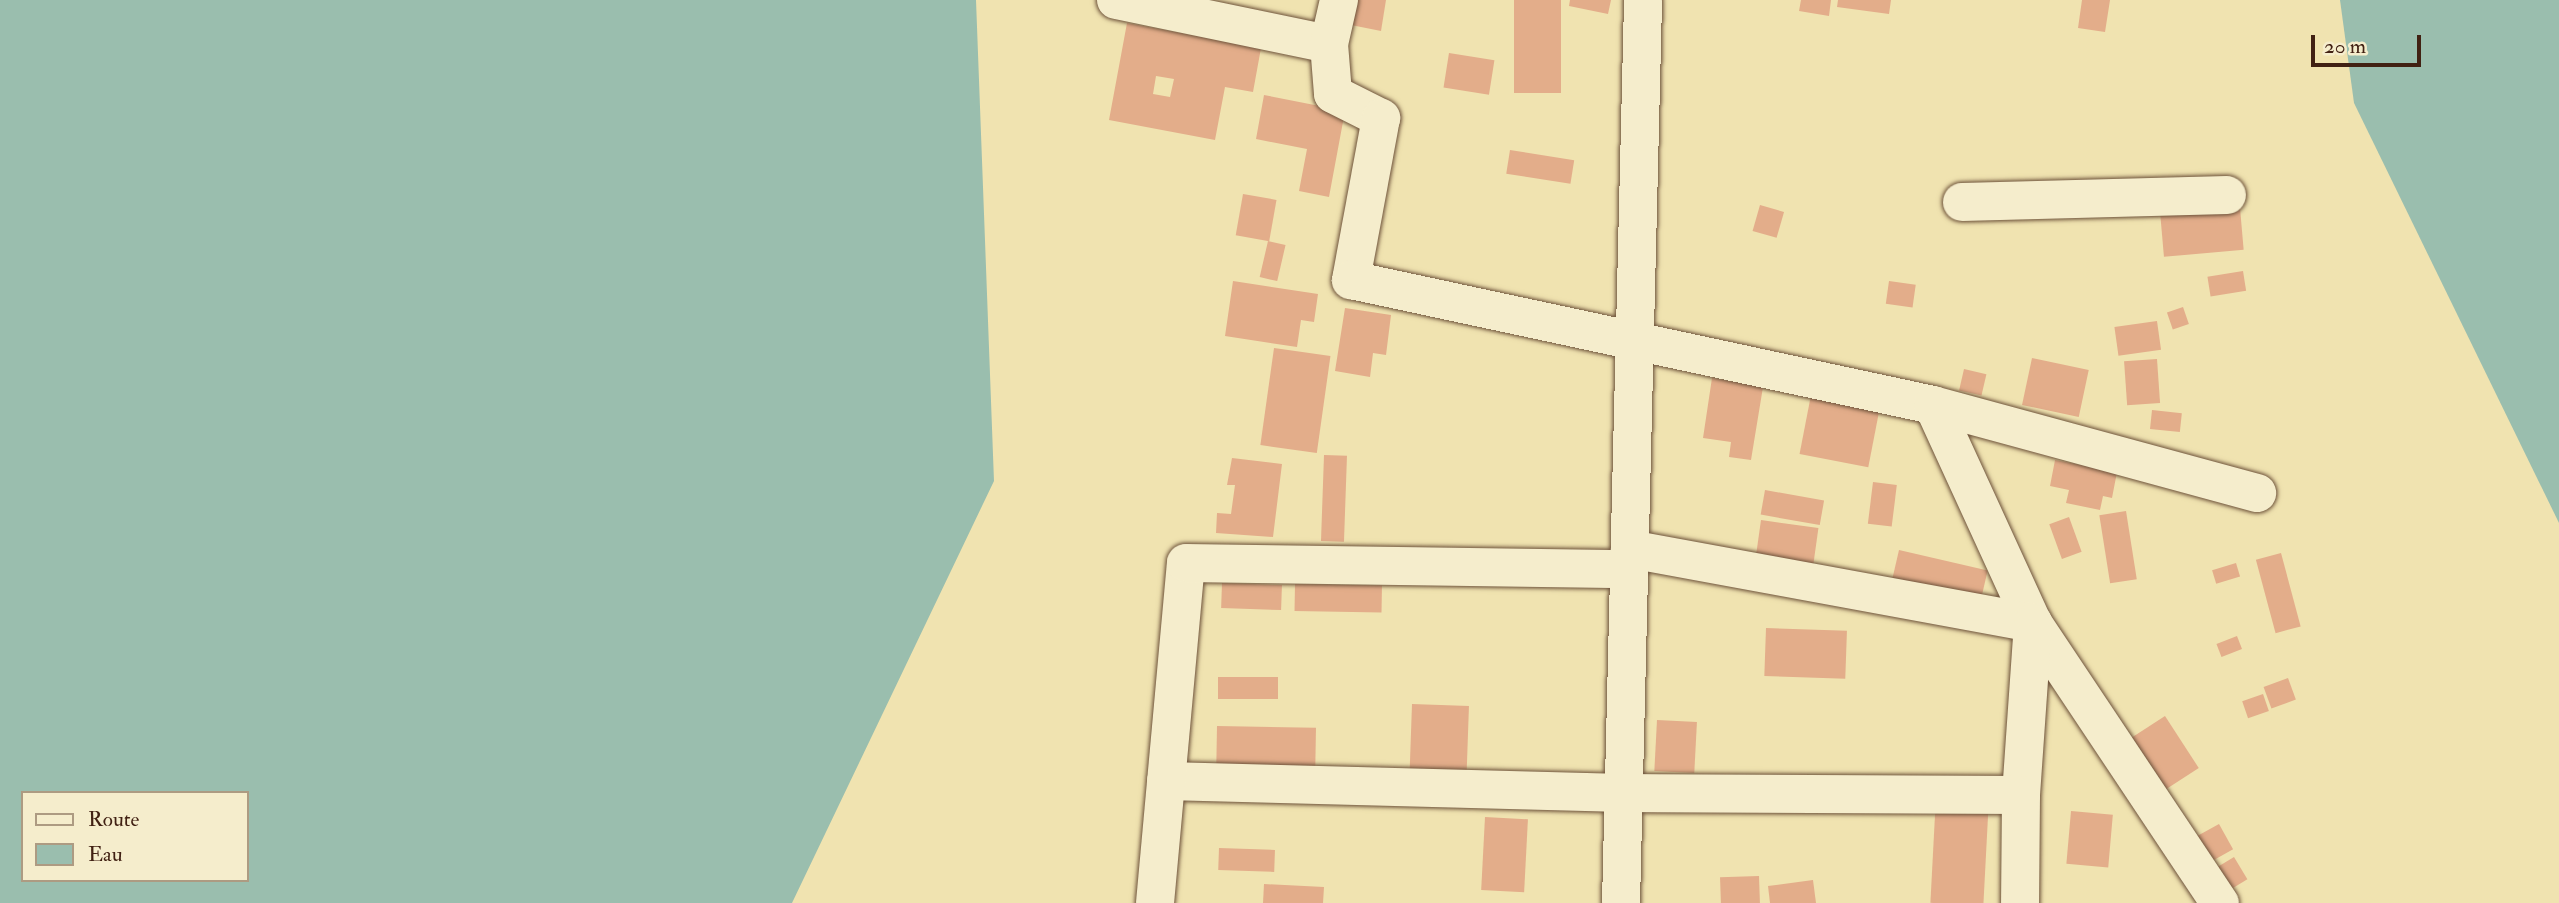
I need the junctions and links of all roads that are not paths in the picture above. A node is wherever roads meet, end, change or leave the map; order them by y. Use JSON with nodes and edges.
{"nodes":[{"id":1,"x":1116,"y":0,"type":"edge"},
{"id":2,"x":1339,"y":0,"type":"edge"},
{"id":3,"x":1643,"y":0,"type":"edge"},
{"id":4,"x":1329,"y":44,"type":"junction"},
{"id":5,"x":2227,"y":195,"type":"dead end"},
{"id":6,"x":1962,"y":202,"type":"dead end"},
{"id":7,"x":1635,"y":342,"type":"junction"},
{"id":8,"x":1933,"y":405,"type":"junction"},
{"id":9,"x":2257,"y":493,"type":"dead end"},
{"id":10,"x":1630,"y":559,"type":"junction"},
{"id":11,"x":2033,"y":623,"type":"junction"},
{"id":12,"x":1166,"y":781,"type":"junction"},
{"id":13,"x":1624,"y":793,"type":"junction"},
{"id":14,"x":2021,"y":795,"type":"junction"},
{"id":15,"x":1155,"y":903,"type":"edge"},
{"id":16,"x":1621,"y":903,"type":"edge"},
{"id":17,"x":2020,"y":903,"type":"edge"},
{"id":18,"x":2220,"y":903,"type":"edge"}],
"edges":[{"from":1,"to":4,"type":"street"},
{"from":2,"to":4,"type":"street"},
{"from":3,"to":7,"type":"street"},
{"from":4,"to":7,"type":"street"},
{"from":5,"to":6,"type":"street"},
{"from":7,"to":8,"type":"street"},
{"from":7,"to":10,"type":"street"},
{"from":8,"to":9,"type":"street"},
{"from":8,"to":11,"type":"street"},
{"from":10,"to":11,"type":"street"},
{"from":10,"to":12,"type":"street"},
{"from":10,"to":13,"type":"street"},
{"from":11,"to":14,"type":"street"},
{"from":11,"to":18,"type":"street"},
{"from":12,"to":13,"type":"street"},
{"from":12,"to":15,"type":"street"},
{"from":13,"to":14,"type":"street"},
{"from":13,"to":16,"type":"street"},
{"from":14,"to":17,"type":"street"}]}
